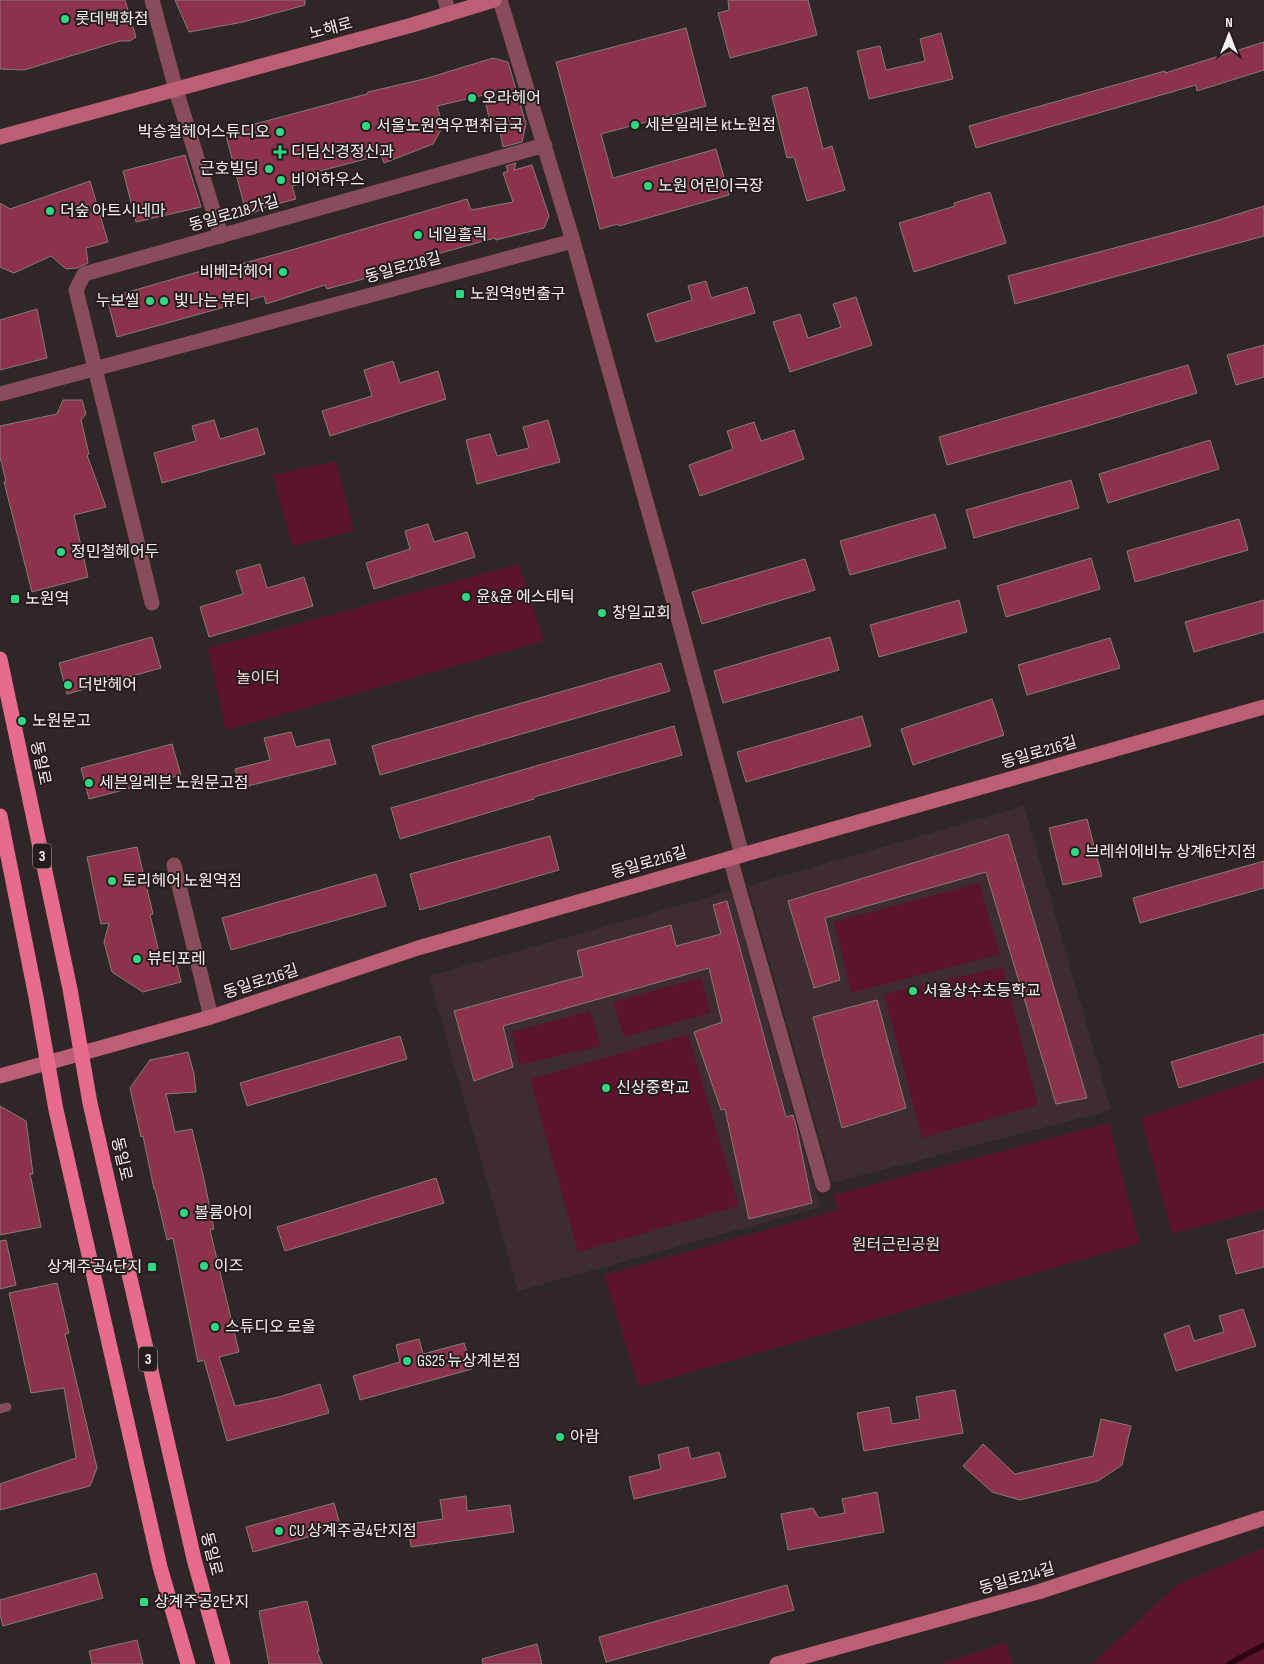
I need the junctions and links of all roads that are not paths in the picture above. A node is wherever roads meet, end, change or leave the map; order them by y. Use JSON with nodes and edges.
{"nodes":[{"id":1,"x":152,"y":0,"type":"edge"},
{"id":2,"x":494,"y":0,"type":"edge"},
{"id":3,"x":500,"y":0,"type":"edge"},
{"id":4,"x":447,"y":7,"type":"edge"},
{"id":5,"x":176,"y":90,"type":"junction"},
{"id":6,"x":0,"y":137,"type":"edge"},
{"id":7,"x":545,"y":145,"type":"junction"},
{"id":8,"x":221,"y":236,"type":"junction"},
{"id":9,"x":573,"y":241,"type":"junction"},
{"id":10,"x":95,"y":367,"type":"junction"},
{"id":11,"x":0,"y":394,"type":"edge"},
{"id":12,"x":152,"y":603,"type":"dead end"},
{"id":13,"x":0,"y":659,"type":"edge"},
{"id":14,"x":1264,"y":707,"type":"edge"},
{"id":15,"x":0,"y":816,"type":"edge"},
{"id":16,"x":736,"y":856,"type":"junction"},
{"id":17,"x":174,"y":865,"type":"dead end"},
{"id":18,"x":211,"y":1017,"type":"junction"},
{"id":19,"x":81,"y":1053,"type":"junction"},
{"id":20,"x":47,"y":1063,"type":"junction"},
{"id":21,"x":0,"y":1076,"type":"edge"},
{"id":22,"x":823,"y":1185,"type":"dead end"},
{"id":23,"x":1264,"y":1518,"type":"edge"},
{"id":24,"x":188,"y":1664,"type":"edge"},
{"id":25,"x":223,"y":1664,"type":"edge"},
{"id":26,"x":777,"y":1664,"type":"edge"}],
"edges":[{"from":1,"to":5,"type":"street"},
{"from":2,"to":4,"type":"street","name":"노해로"},
{"from":3,"to":7,"type":"street"},
{"from":4,"to":5,"type":"street","name":"노해로"},
{"from":5,"to":6,"type":"street","name":"노해로"},
{"from":5,"to":8,"type":"street"},
{"from":7,"to":8,"type":"street","name":"동일로218가길"},
{"from":7,"to":9,"type":"street"},
{"from":8,"to":10,"type":"street","name":"동일로218가길"},
{"from":9,"to":10,"type":"street","name":"동일로218길"},
{"from":9,"to":16,"type":"street"},
{"from":10,"to":11,"type":"street","name":"동일로218길"},
{"from":10,"to":12,"type":"street","name":"동일로218가길"},
{"from":13,"to":19,"type":"main road","name":"동일로","number":"3"},
{"from":14,"to":16,"type":"street","name":"동일로216길"},
{"from":15,"to":20,"type":"main road","number":"3"},
{"from":16,"to":18,"type":"street","name":"동일로216길"},
{"from":16,"to":22,"type":"street"},
{"from":17,"to":18,"type":"street"},
{"from":18,"to":19,"type":"street","name":"동일로216길"},
{"from":19,"to":20,"type":"street","name":"동일로216길"},
{"from":19,"to":25,"type":"main road","name":"동일로","number":"3"},
{"from":20,"to":21,"type":"street","name":"동일로216길"},
{"from":20,"to":24,"type":"main road","number":"3"},
{"from":23,"to":26,"type":"street","name":"동일로214길"}]}
